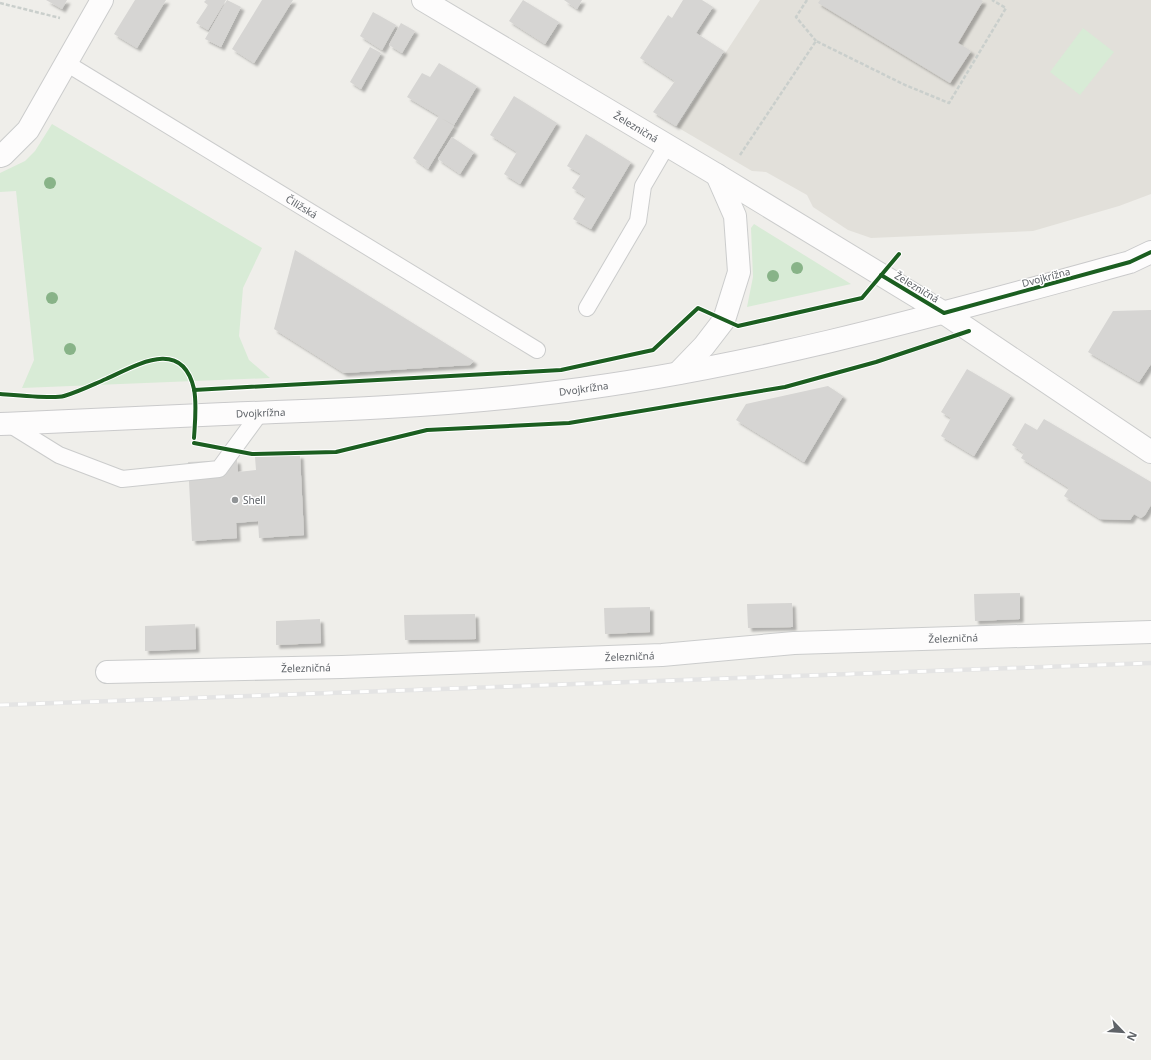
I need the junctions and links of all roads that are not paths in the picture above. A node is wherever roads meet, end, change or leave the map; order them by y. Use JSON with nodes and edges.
{"nodes":[{"id":1,"x":102,"y":0,"type":"edge"},
{"id":2,"x":423,"y":0,"type":"edge"},
{"id":3,"x":66,"y":63,"type":"junction"},
{"id":4,"x":667,"y":145,"type":"junction"},
{"id":5,"x":0,"y":156,"type":"edge"},
{"id":6,"x":717,"y":175,"type":"junction"},
{"id":7,"x":1151,"y":252,"type":"edge"},
{"id":8,"x":587,"y":308,"type":"dead end"},
{"id":9,"x":944,"y":313,"type":"junction"},
{"id":10,"x":536,"y":350,"type":"dead end"},
{"id":11,"x":678,"y":373,"type":"junction"},
{"id":12,"x":260,"y":413,"type":"junction"},
{"id":13,"x":5,"y":424,"type":"edge"},
{"id":14,"x":1151,"y":452,"type":"edge"},
{"id":15,"x":1151,"y":632,"type":"edge"},
{"id":16,"x":107,"y":672,"type":"dead end"}],
"edges":[{"from":1,"to":3,"type":"street"},
{"from":2,"to":4,"type":"street","name":"Železničná"},
{"from":3,"to":5,"type":"street"},
{"from":3,"to":10,"type":"lane","name":"Čiližská"},
{"from":4,"to":6,"type":"street","name":"Železničná"},
{"from":4,"to":8,"type":"lane"},
{"from":6,"to":9,"type":"street","name":"Železničná"},
{"from":6,"to":11,"type":"street"},
{"from":7,"to":9,"type":"street","name":"Dvojkrížna"},
{"from":9,"to":11,"type":"street","name":"Dvojkrížna"},
{"from":9,"to":14,"type":"street","name":"Železničná"},
{"from":11,"to":12,"type":"street","name":"Dvojkrížna"},
{"from":12,"to":13,"type":"street","name":"Dvojkrížna"},
{"from":12,"to":13,"type":"lane"},
{"from":15,"to":16,"type":"street","name":"Železničná"}]}
